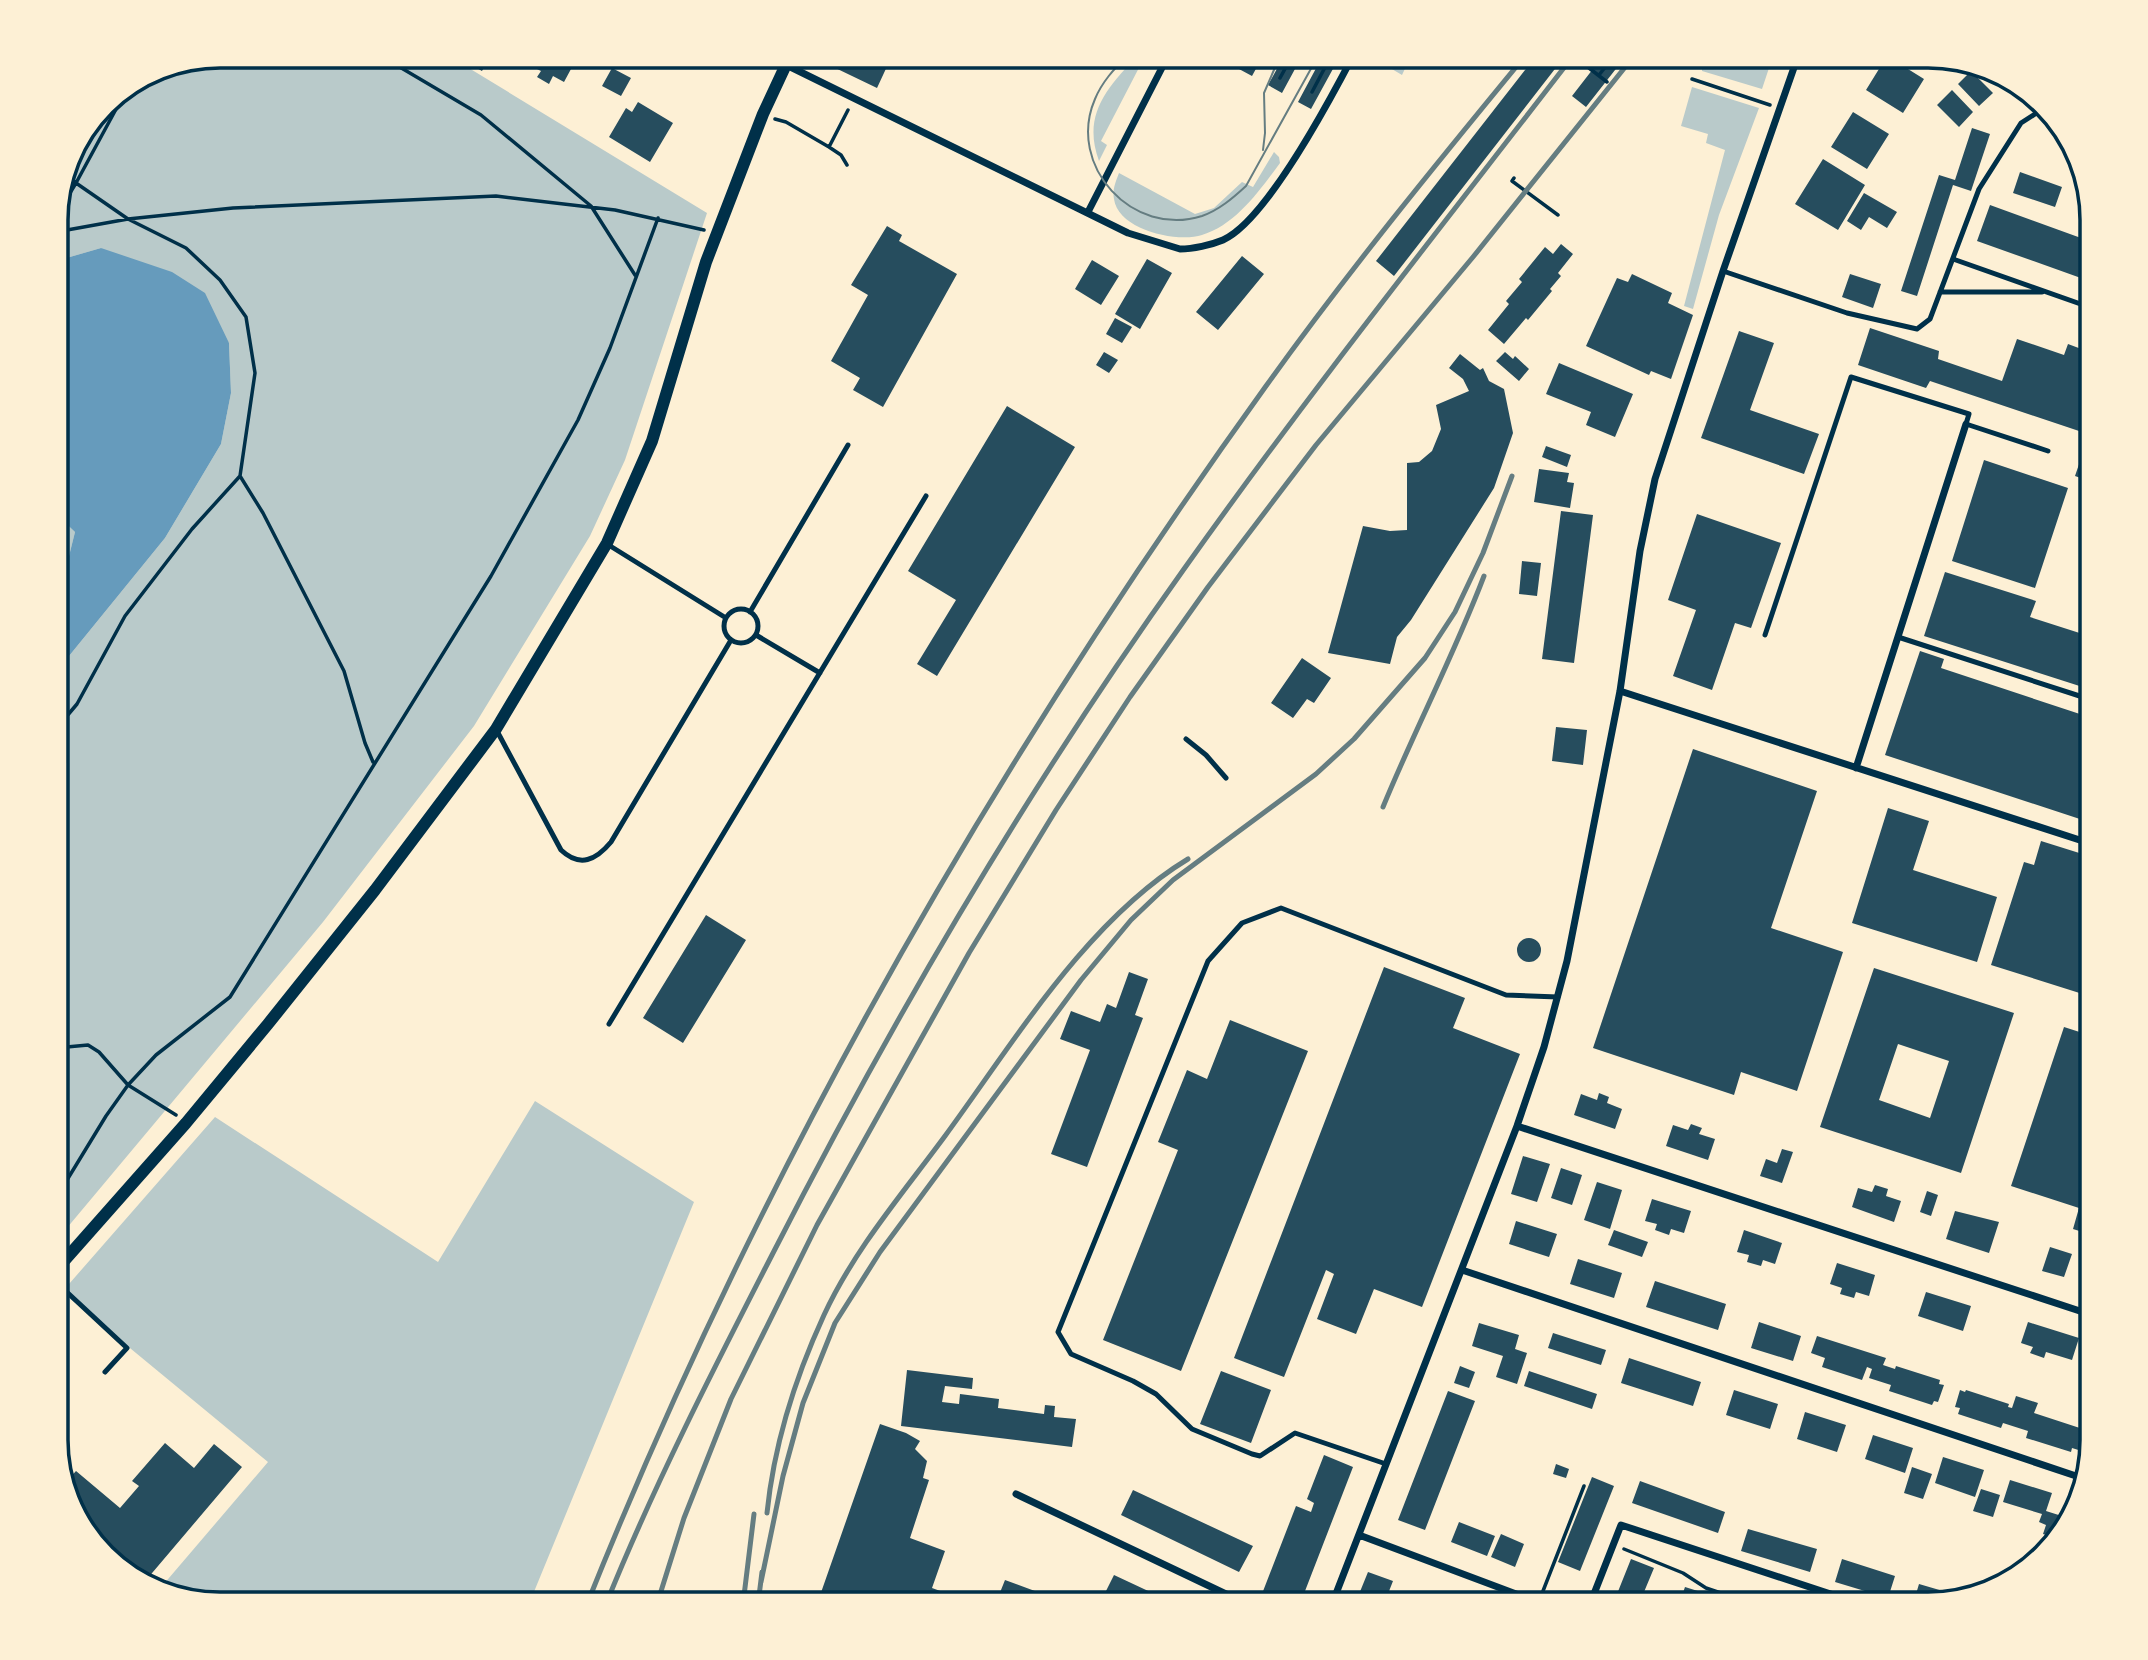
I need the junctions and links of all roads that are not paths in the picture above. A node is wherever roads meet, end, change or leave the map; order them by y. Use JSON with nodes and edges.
{"nodes":[{"id":1,"x":1162,"y":68,"type":"edge"},
{"id":2,"x":1346,"y":68,"type":"edge"},
{"id":3,"x":1794,"y":68,"type":"edge"},
{"id":4,"x":784,"y":69,"type":"edge"},
{"id":5,"x":800,"y":69,"type":"edge"},
{"id":6,"x":2035,"y":114,"type":"dead end"},
{"id":7,"x":1087,"y":212,"type":"junction"},
{"id":8,"x":1952,"y":259,"type":"junction"},
{"id":9,"x":1723,"y":271,"type":"junction"},
{"id":10,"x":1940,"y":292,"type":"junction"},
{"id":11,"x":2047,"y":292,"type":"junction"},
{"id":12,"x":2080,"y":304,"type":"edge"},
{"id":13,"x":1966,"y":424,"type":"junction"},
{"id":14,"x":848,"y":445,"type":"dead end"},
{"id":15,"x":2048,"y":452,"type":"dead end"},
{"id":16,"x":926,"y":496,"type":"dead end"},
{"id":17,"x":607,"y":543,"type":"junction"},
{"id":18,"x":750,"y":612,"type":"junction"},
{"id":19,"x":726,"y":618,"type":"junction"},
{"id":20,"x":756,"y":635,"type":"junction"},
{"id":21,"x":1765,"y":635,"type":"dead end"},
{"id":22,"x":1898,"y":638,"type":"junction"},
{"id":23,"x":731,"y":640,"type":"junction"},
{"id":24,"x":820,"y":673,"type":"junction"},
{"id":25,"x":1620,"y":691,"type":"junction"},
{"id":26,"x":2080,"y":696,"type":"edge"},
{"id":27,"x":496,"y":729,"type":"junction"},
{"id":28,"x":1186,"y":739,"type":"dead end"},
{"id":29,"x":1856,"y":768,"type":"junction"},
{"id":30,"x":1226,"y":778,"type":"dead end"},
{"id":31,"x":2080,"y":840,"type":"edge"},
{"id":32,"x":1558,"y":997,"type":"junction"},
{"id":33,"x":609,"y":1024,"type":"dead end"},
{"id":34,"x":1517,"y":1126,"type":"junction"},
{"id":35,"x":69,"y":1255,"type":"edge"},
{"id":36,"x":1462,"y":1270,"type":"junction"},
{"id":37,"x":69,"y":1294,"type":"edge"},
{"id":38,"x":2080,"y":1311,"type":"edge"},
{"id":39,"x":105,"y":1372,"type":"dead end"},
{"id":40,"x":1387,"y":1464,"type":"junction"},
{"id":41,"x":2075,"y":1476,"type":"edge"},
{"id":42,"x":1016,"y":1494,"type":"dead end"},
{"id":43,"x":1359,"y":1535,"type":"junction"},
{"id":44,"x":1222,"y":1592,"type":"edge"},
{"id":45,"x":1337,"y":1592,"type":"edge"},
{"id":46,"x":1512,"y":1592,"type":"edge"},
{"id":47,"x":1595,"y":1592,"type":"edge"},
{"id":48,"x":1825,"y":1592,"type":"edge"}],
"edges":[{"from":1,"to":7,"type":"street"},
{"from":2,"to":7,"type":"street"},
{"from":3,"to":9,"type":"street"},
{"from":4,"to":17,"type":"street"},
{"from":5,"to":7,"type":"street"},
{"from":6,"to":8,"type":"lane"},
{"from":8,"to":10,"type":"lane"},
{"from":8,"to":11,"type":"lane"},
{"from":9,"to":10,"type":"lane"},
{"from":9,"to":25,"type":"street"},
{"from":10,"to":11,"type":"lane"},
{"from":11,"to":12,"type":"lane"},
{"from":13,"to":15,"type":"lane"},
{"from":13,"to":21,"type":"lane"},
{"from":13,"to":22,"type":"street"},
{"from":14,"to":18,"type":"lane"},
{"from":16,"to":24,"type":"lane"},
{"from":17,"to":19,"type":"lane"},
{"from":17,"to":27,"type":"street"},
{"from":18,"to":19,"type":"lane"},
{"from":18,"to":20,"type":"lane"},
{"from":19,"to":23,"type":"lane"},
{"from":20,"to":23,"type":"lane"},
{"from":20,"to":24,"type":"lane"},
{"from":22,"to":26,"type":"lane"},
{"from":22,"to":29,"type":"street"},
{"from":23,"to":27,"type":"lane"},
{"from":24,"to":33,"type":"lane"},
{"from":25,"to":29,"type":"street"},
{"from":25,"to":32,"type":"street"},
{"from":27,"to":35,"type":"street"},
{"from":28,"to":30,"type":"lane"},
{"from":29,"to":31,"type":"street"},
{"from":32,"to":34,"type":"street"},
{"from":32,"to":40,"type":"lane"},
{"from":34,"to":36,"type":"street"},
{"from":34,"to":38,"type":"street"},
{"from":36,"to":40,"type":"street"},
{"from":36,"to":41,"type":"street"},
{"from":37,"to":39,"type":"lane"},
{"from":40,"to":43,"type":"street"},
{"from":42,"to":44,"type":"street"},
{"from":43,"to":45,"type":"street"},
{"from":43,"to":46,"type":"street"},
{"from":47,"to":48,"type":"street"}]}
